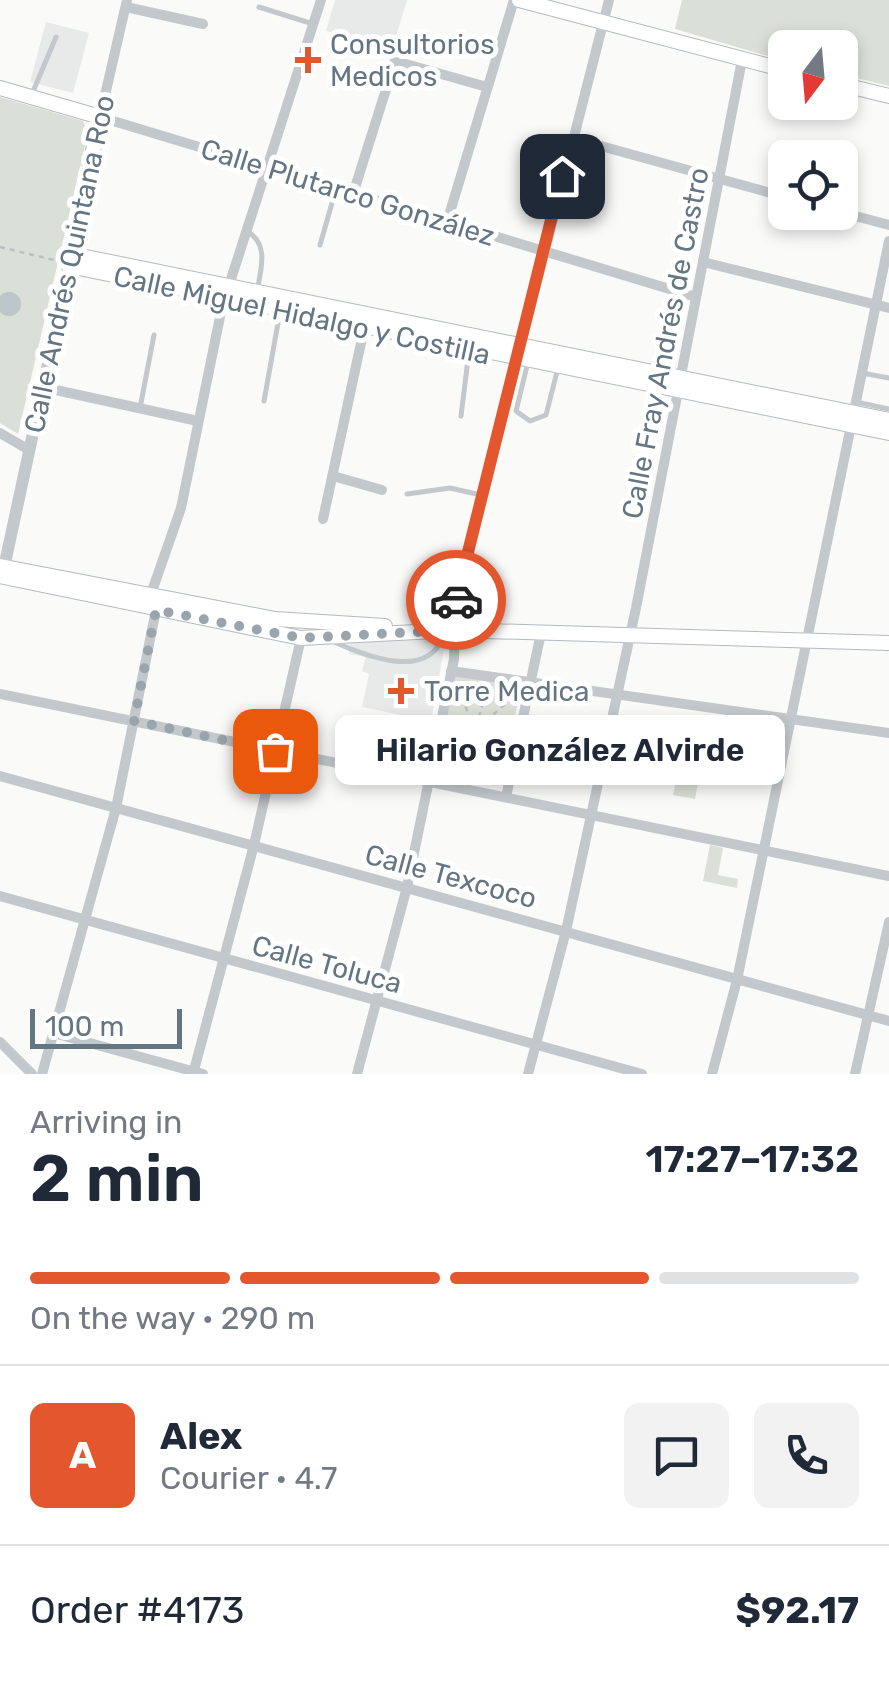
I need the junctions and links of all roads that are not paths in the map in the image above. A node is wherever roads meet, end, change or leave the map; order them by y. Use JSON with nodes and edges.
{"nodes":[{"id":1,"x":321,"y":0,"type":"edge"},
{"id":2,"x":609,"y":0,"type":"edge"},
{"id":3,"x":522,"y":1,"type":"edge"},
{"id":4,"x":127,"y":4,"type":"edge"},
{"id":5,"x":259,"y":8,"type":"dead end"},
{"id":6,"x":603,"y":23,"type":"junction"},
{"id":7,"x":204,"y":24,"type":"dead end"},
{"id":8,"x":313,"y":24,"type":"junction"},
{"id":9,"x":56,"y":36,"type":"dead end"},
{"id":10,"x":742,"y":60,"type":"junction"},
{"id":11,"x":768,"y":66,"type":"edge"},
{"id":12,"x":487,"y":87,"type":"junction"},
{"id":13,"x":0,"y":88,"type":"edge"},
{"id":14,"x":858,"y":88,"type":"edge"},
{"id":15,"x":889,"y":96,"type":"edge"},
{"id":16,"x":31,"y":97,"type":"junction"},
{"id":17,"x":100,"y":116,"type":"junction"},
{"id":18,"x":572,"y":138,"type":"junction"},
{"id":19,"x":267,"y":168,"type":"junction"},
{"id":20,"x":720,"y":180,"type":"junction"},
{"id":21,"x":336,"y":189,"type":"junction"},
{"id":22,"x":768,"y":193,"type":"edge"},
{"id":23,"x":353,"y":194,"type":"junction"},
{"id":24,"x":858,"y":217,"type":"edge"},
{"id":25,"x":447,"y":222,"type":"junction"},
{"id":26,"x":889,"y":225,"type":"edge"},
{"id":27,"x":248,"y":232,"type":"junction"},
{"id":28,"x":889,"y":241,"type":"edge"},
{"id":29,"x":320,"y":245,"type":"dead end"},
{"id":30,"x":542,"y":251,"type":"junction"},
{"id":31,"x":70,"y":261,"type":"junction"},
{"id":32,"x":703,"y":262,"type":"junction"},
{"id":33,"x":257,"y":292,"type":"junction"},
{"id":34,"x":228,"y":294,"type":"junction"},
{"id":35,"x":696,"y":297,"type":"junction"},
{"id":36,"x":874,"y":304,"type":"junction"},
{"id":37,"x":889,"y":308,"type":"edge"},
{"id":38,"x":280,"y":312,"type":"junction"},
{"id":39,"x":364,"y":329,"type":"junction"},
{"id":40,"x":154,"y":335,"type":"dead end"},
{"id":41,"x":469,"y":350,"type":"junction"},
{"id":42,"x":521,"y":355,"type":"junction"},
{"id":43,"x":558,"y":368,"type":"junction"},
{"id":44,"x":860,"y":373,"type":"junction"},
{"id":45,"x":889,"y":378,"type":"edge"},
{"id":46,"x":678,"y":385,"type":"junction"},
{"id":47,"x":42,"y":387,"type":"junction"},
{"id":48,"x":264,"y":401,"type":"dead end"},
{"id":49,"x":889,"y":409,"type":"edge"},
{"id":50,"x":140,"y":411,"type":"junction"},
{"id":51,"x":851,"y":413,"type":"junction"},
{"id":52,"x":461,"y":416,"type":"dead end"},
{"id":53,"x":889,"y":420,"type":"edge"},
{"id":54,"x":198,"y":422,"type":"junction"},
{"id":55,"x":0,"y":433,"type":"edge"},
{"id":56,"x":889,"y":433,"type":"edge"},
{"id":57,"x":29,"y":450,"type":"junction"},
{"id":58,"x":332,"y":476,"type":"junction"},
{"id":59,"x":382,"y":490,"type":"dead end"},
{"id":60,"x":406,"y":494,"type":"dead end"},
{"id":61,"x":481,"y":495,"type":"junction"},
{"id":62,"x":324,"y":519,"type":"dead end"},
{"id":63,"x":2,"y":574,"type":"edge"},
{"id":64,"x":151,"y":594,"type":"junction"},
{"id":65,"x":156,"y":610,"type":"junction"},
{"id":66,"x":411,"y":629,"type":"junction"},
{"id":67,"x":450,"y":630,"type":"junction"},
{"id":68,"x":541,"y":633,"type":"junction"},
{"id":69,"x":630,"y":635,"type":"junction"},
{"id":70,"x":325,"y":637,"type":"junction"},
{"id":71,"x":301,"y":638,"type":"junction"},
{"id":72,"x":804,"y":639,"type":"junction"},
{"id":73,"x":889,"y":642,"type":"edge"},
{"id":74,"x":452,"y":671,"type":"junction"},
{"id":75,"x":531,"y":682,"type":"junction"},
{"id":76,"x":0,"y":694,"type":"edge"},
{"id":77,"x":616,"y":694,"type":"junction"},
{"id":78,"x":788,"y":718,"type":"junction"},
{"id":79,"x":134,"y":721,"type":"junction"},
{"id":80,"x":889,"y":733,"type":"edge"},
{"id":81,"x":275,"y":751,"type":"junction"},
{"id":82,"x":0,"y":776,"type":"edge"},
{"id":83,"x":428,"y":780,"type":"junction"},
{"id":84,"x":502,"y":796,"type":"junction"},
{"id":85,"x":116,"y":808,"type":"junction"},
{"id":86,"x":589,"y":815,"type":"junction"},
{"id":87,"x":254,"y":846,"type":"junction"},
{"id":88,"x":764,"y":850,"type":"junction"},
{"id":89,"x":889,"y":876,"type":"edge"},
{"id":90,"x":408,"y":888,"type":"junction"},
{"id":91,"x":0,"y":896,"type":"edge"},
{"id":92,"x":86,"y":921,"type":"junction"},
{"id":93,"x":889,"y":922,"type":"edge"},
{"id":94,"x":566,"y":931,"type":"junction"},
{"id":95,"x":225,"y":959,"type":"junction"},
{"id":96,"x":737,"y":980,"type":"junction"},
{"id":97,"x":378,"y":1001,"type":"junction"},
{"id":98,"x":870,"y":1016,"type":"junction"},
{"id":99,"x":889,"y":1021,"type":"edge"},
{"id":100,"x":56,"y":1034,"type":"junction"},
{"id":101,"x":0,"y":1042,"type":"edge"},
{"id":102,"x":536,"y":1044,"type":"junction"},
{"id":103,"x":197,"y":1073,"type":"edge"},
{"id":104,"x":32,"y":1074,"type":"edge"},
{"id":105,"x":42,"y":1074,"type":"edge"},
{"id":106,"x":357,"y":1074,"type":"edge"},
{"id":107,"x":528,"y":1074,"type":"edge"},
{"id":108,"x":642,"y":1074,"type":"edge"},
{"id":109,"x":712,"y":1074,"type":"edge"},
{"id":110,"x":855,"y":1074,"type":"edge"}],
"edges":[{"from":1,"to":8,"type":"street"},
{"from":2,"to":6,"type":"street"},
{"from":3,"to":6,"type":"main road"},
{"from":3,"to":12,"type":"street"},
{"from":4,"to":7,"type":"street"},
{"from":4,"to":17,"type":"street","name":"Calle Andrés Quintana Roo"},
{"from":5,"to":8,"type":"lane"},
{"from":6,"to":10,"type":"main road"},
{"from":6,"to":18,"type":"street"},
{"from":8,"to":19,"type":"street"},
{"from":9,"to":16,"type":"lane"},
{"from":10,"to":11,"type":"main road"},
{"from":10,"to":20,"type":"street","name":"Calle Fray Andrés de Castro"},
{"from":12,"to":23,"type":"street"},
{"from":12,"to":25,"type":"street"},
{"from":13,"to":16,"type":"main road","name":"Calle Plutarco González"},
{"from":14,"to":15,"type":"main road"},
{"from":16,"to":17,"type":"main road","name":"Calle Plutarco González"},
{"from":17,"to":19,"type":"street","name":"Calle Plutarco González"},
{"from":17,"to":31,"type":"main road","name":"Calle Andrés Quintana Roo"},
{"from":18,"to":20,"type":"street"},
{"from":18,"to":30,"type":"street"},
{"from":19,"to":21,"type":"street","name":"Calle Plutarco González"},
{"from":19,"to":27,"type":"street"},
{"from":20,"to":22,"type":"street"},
{"from":20,"to":32,"type":"street","name":"Calle Fray Andrés de Castro"},
{"from":21,"to":23,"type":"street","name":"Calle Plutarco González"},
{"from":21,"to":29,"type":"lane"},
{"from":23,"to":25,"type":"street","name":"Calle Plutarco González"},
{"from":24,"to":26,"type":"street"},
{"from":25,"to":30,"type":"street","name":"Calle Plutarco González"},
{"from":27,"to":33,"type":"lane"},
{"from":27,"to":34,"type":"street"},
{"from":28,"to":36,"type":"street"},
{"from":30,"to":35,"type":"street","name":"Calle Plutarco González"},
{"from":30,"to":42,"type":"street"},
{"from":31,"to":34,"type":"main road","name":"Calle Miguel Hidalgo y Costilla"},
{"from":31,"to":47,"type":"street","name":"Calle Andrés Quintana Roo"},
{"from":32,"to":35,"type":"street","name":"Calle Fray Andrés de Castro"},
{"from":32,"to":36,"type":"street"},
{"from":33,"to":34,"type":"main road","name":"Calle Miguel Hidalgo y Costilla"},
{"from":33,"to":42,"type":"main road","name":"Calle Miguel Hidalgo y Costilla"},
{"from":34,"to":38,"type":"main road","name":"Calle Miguel Hidalgo y Costilla"},
{"from":34,"to":54,"type":"street"},
{"from":35,"to":46,"type":"street","name":"Calle Fray Andrés de Castro"},
{"from":36,"to":37,"type":"street"},
{"from":36,"to":44,"type":"street"},
{"from":38,"to":39,"type":"main road","name":"Calle Miguel Hidalgo y Costilla"},
{"from":38,"to":48,"type":"lane"},
{"from":39,"to":41,"type":"main road","name":"Calle Miguel Hidalgo y Costilla"},
{"from":39,"to":58,"type":"street"},
{"from":40,"to":50,"type":"lane"},
{"from":41,"to":42,"type":"main road","name":"Calle Miguel Hidalgo y Costilla"},
{"from":41,"to":52,"type":"lane"},
{"from":42,"to":43,"type":"main road","name":"Calle Miguel Hidalgo y Costilla"},
{"from":42,"to":43,"type":"lane"},
{"from":42,"to":46,"type":"main road","name":"Calle Miguel Hidalgo y Costilla"},
{"from":42,"to":61,"type":"street"},
{"from":43,"to":46,"type":"main road","name":"Calle Miguel Hidalgo y Costilla"},
{"from":44,"to":45,"type":"lane"},
{"from":44,"to":51,"type":"street"},
{"from":46,"to":51,"type":"main road","name":"Calle Miguel Hidalgo y Costilla"},
{"from":46,"to":69,"type":"street","name":"Calle Fray Andrés de Castro"},
{"from":47,"to":50,"type":"street"},
{"from":47,"to":57,"type":"street","name":"Calle Andrés Quintana Roo"},
{"from":49,"to":51,"type":"lane"},
{"from":50,"to":54,"type":"street"},
{"from":51,"to":53,"type":"main road","name":"Calle Miguel Hidalgo y Costilla"},
{"from":51,"to":56,"type":"main road","name":"Calle Miguel Hidalgo y Costilla"},
{"from":51,"to":72,"type":"street"},
{"from":54,"to":64,"type":"street"},
{"from":55,"to":57,"type":"street"},
{"from":57,"to":63,"type":"street","name":"Calle Andrés Quintana Roo"},
{"from":58,"to":59,"type":"street"},
{"from":58,"to":62,"type":"street"},
{"from":60,"to":61,"type":"lane"},
{"from":61,"to":67,"type":"street"},
{"from":63,"to":64,"type":"main road"},
{"from":63,"to":65,"type":"main road"},
{"from":64,"to":66,"type":"main road"},
{"from":65,"to":71,"type":"main road"},
{"from":65,"to":79,"type":"street"},
{"from":66,"to":67,"type":"main road"},
{"from":66,"to":70,"type":"main road"},
{"from":67,"to":68,"type":"main road"},
{"from":67,"to":70,"type":"lane"},
{"from":67,"to":74,"type":"street"},
{"from":68,"to":69,"type":"main road"},
{"from":68,"to":75,"type":"street"},
{"from":69,"to":72,"type":"main road"},
{"from":69,"to":77,"type":"street","name":"Calle Fray Andrés de Castro"},
{"from":70,"to":71,"type":"main road"},
{"from":71,"to":81,"type":"street"},
{"from":72,"to":73,"type":"main road"},
{"from":72,"to":78,"type":"street"},
{"from":74,"to":75,"type":"street"},
{"from":74,"to":83,"type":"street"},
{"from":75,"to":77,"type":"street"},
{"from":75,"to":84,"type":"street"},
{"from":76,"to":79,"type":"street"},
{"from":77,"to":78,"type":"street"},
{"from":77,"to":86,"type":"street","name":"Calle Fray Andrés de Castro"},
{"from":78,"to":80,"type":"street"},
{"from":78,"to":88,"type":"street"},
{"from":79,"to":81,"type":"street"},
{"from":79,"to":85,"type":"street"},
{"from":81,"to":83,"type":"street"},
{"from":81,"to":87,"type":"street"},
{"from":82,"to":85,"type":"street","name":"Calle Texcoco"},
{"from":83,"to":84,"type":"street"},
{"from":83,"to":90,"type":"street"},
{"from":84,"to":86,"type":"street"},
{"from":85,"to":87,"type":"street","name":"Calle Texcoco"},
{"from":85,"to":92,"type":"street"},
{"from":86,"to":88,"type":"street"},
{"from":86,"to":94,"type":"street","name":"Calle Fray Andrés de Castro"},
{"from":87,"to":90,"type":"street","name":"Calle Texcoco"},
{"from":87,"to":95,"type":"street"},
{"from":88,"to":89,"type":"street"},
{"from":88,"to":96,"type":"street"},
{"from":90,"to":94,"type":"street","name":"Calle Texcoco"},
{"from":90,"to":97,"type":"street"},
{"from":91,"to":92,"type":"street","name":"Calle Toluca"},
{"from":92,"to":95,"type":"street","name":"Calle Toluca"},
{"from":92,"to":100,"type":"street"},
{"from":93,"to":98,"type":"street"},
{"from":94,"to":96,"type":"street","name":"Calle Texcoco"},
{"from":94,"to":102,"type":"street","name":"Calle Fray Andrés de Castro"},
{"from":95,"to":97,"type":"street","name":"Calle Toluca"},
{"from":95,"to":103,"type":"street"},
{"from":96,"to":98,"type":"street","name":"Calle Texcoco"},
{"from":96,"to":109,"type":"street"},
{"from":97,"to":102,"type":"street","name":"Calle Toluca"},
{"from":97,"to":106,"type":"street"},
{"from":98,"to":99,"type":"street","name":"Calle Texcoco"},
{"from":98,"to":110,"type":"street"},
{"from":100,"to":103,"type":"street"},
{"from":100,"to":105,"type":"street"},
{"from":101,"to":104,"type":"street"},
{"from":102,"to":107,"type":"street","name":"Calle Fray Andrés de Castro"},
{"from":102,"to":108,"type":"street","name":"Calle Toluca"}]}
